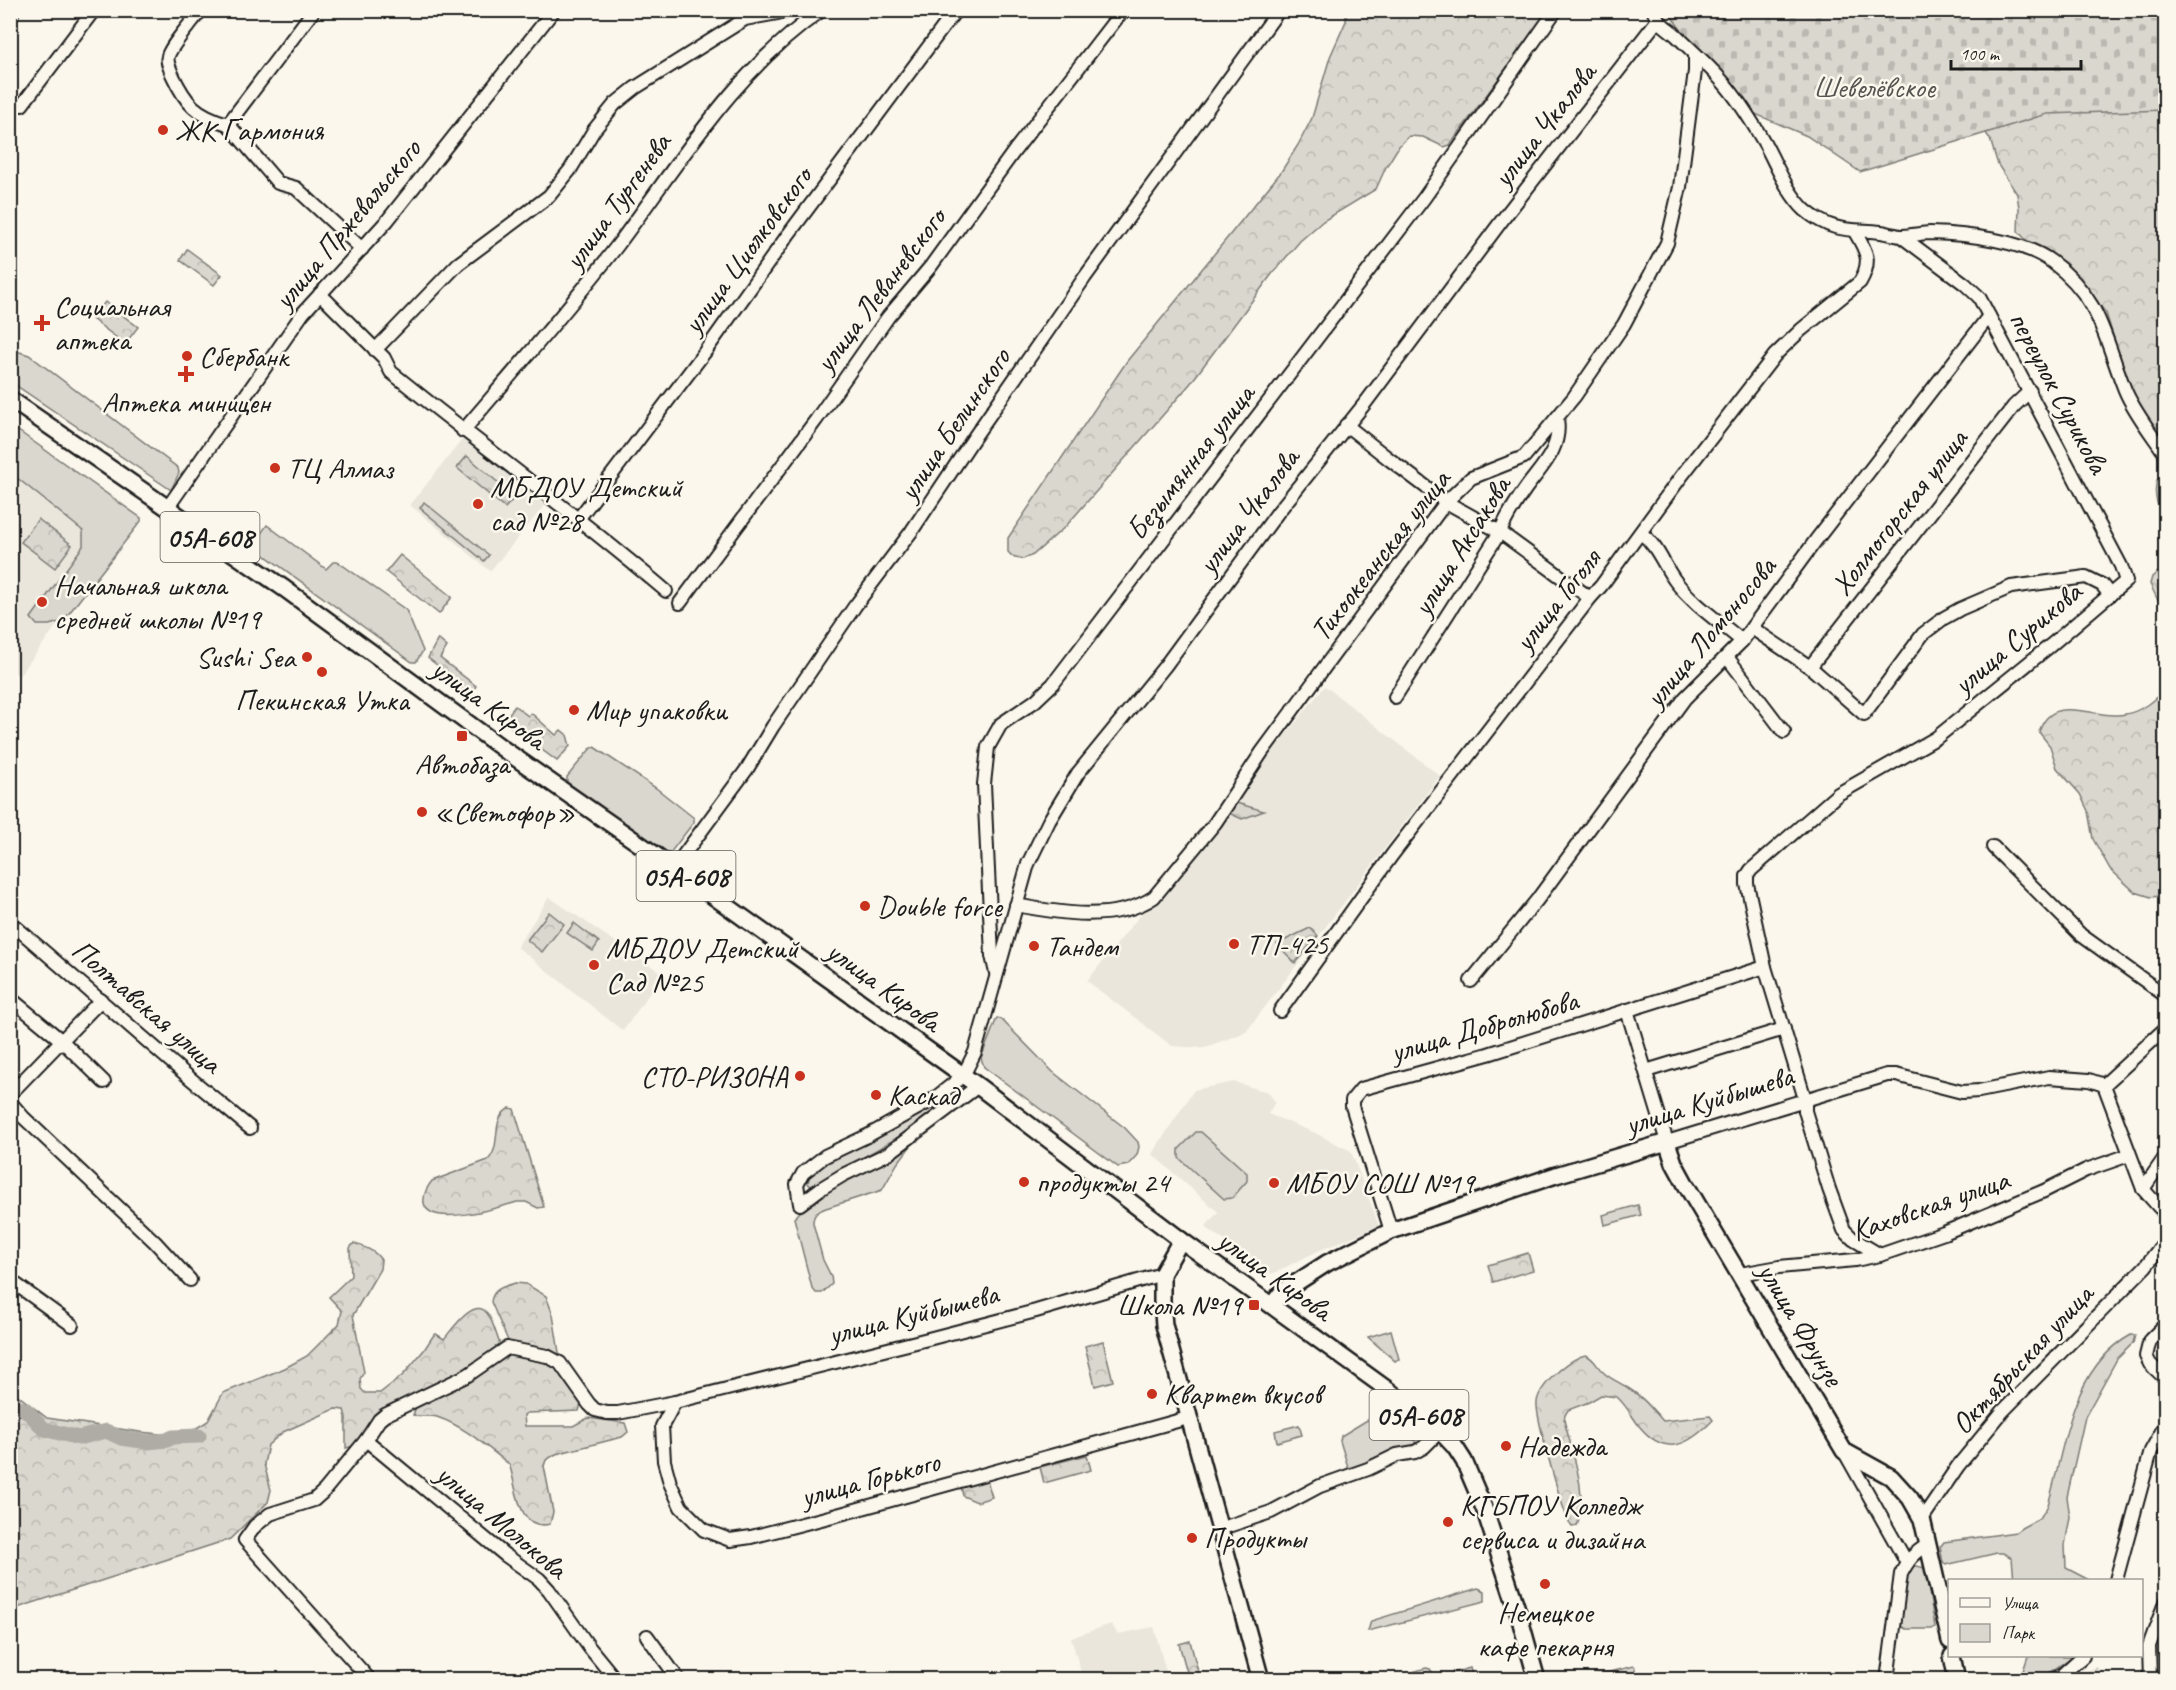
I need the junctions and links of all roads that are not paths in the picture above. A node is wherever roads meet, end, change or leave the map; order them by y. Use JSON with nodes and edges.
{"nodes":[{"id":1,"x":13,"y":10,"type":"edge"},
{"id":2,"x":93,"y":10,"type":"edge"},
{"id":3,"x":201,"y":10,"type":"edge"},
{"id":4,"x":314,"y":10,"type":"edge"},
{"id":5,"x":554,"y":10,"type":"edge"},
{"id":6,"x":794,"y":10,"type":"edge"},
{"id":7,"x":822,"y":10,"type":"edge"},
{"id":8,"x":1123,"y":10,"type":"edge"},
{"id":9,"x":1279,"y":10,"type":"edge"},
{"id":10,"x":1556,"y":10,"type":"edge"},
{"id":11,"x":955,"y":11,"type":"edge"},
{"id":12,"x":1655,"y":16,"type":"edge"},
{"id":13,"x":10,"y":19,"type":"edge"},
{"id":14,"x":1695,"y":54,"type":"junction"},
{"id":15,"x":22,"y":105,"type":"dead end"},
{"id":16,"x":228,"y":124,"type":"junction"},
{"id":17,"x":1855,"y":232,"type":"junction"},
{"id":18,"x":1901,"y":236,"type":"junction"},
{"id":19,"x":363,"y":249,"type":"junction"},
{"id":20,"x":320,"y":294,"type":"junction"},
{"id":21,"x":1989,"y":316,"type":"junction"},
{"id":22,"x":375,"y":350,"type":"junction"},
{"id":23,"x":2030,"y":391,"type":"junction"},
{"id":24,"x":10,"y":399,"type":"edge"},
{"id":25,"x":1557,"y":419,"type":"junction"},
{"id":26,"x":1347,"y":425,"type":"junction"},
{"id":27,"x":463,"y":431,"type":"junction"},
{"id":28,"x":2166,"y":455,"type":"edge"},
{"id":29,"x":1446,"y":502,"type":"junction"},
{"id":30,"x":168,"y":507,"type":"junction"},
{"id":31,"x":579,"y":518,"type":"junction"},
{"id":32,"x":1500,"y":532,"type":"junction"},
{"id":33,"x":1641,"y":533,"type":"junction"},
{"id":34,"x":666,"y":591,"type":"dead end"},
{"id":35,"x":2110,"y":595,"type":"junction"},
{"id":36,"x":1590,"y":598,"type":"junction"},
{"id":37,"x":680,"y":603,"type":"dead end"},
{"id":38,"x":1752,"y":628,"type":"junction"},
{"id":39,"x":1742,"y":641,"type":"junction"},
{"id":40,"x":1727,"y":657,"type":"junction"},
{"id":41,"x":1810,"y":667,"type":"junction"},
{"id":42,"x":1395,"y":697,"type":"dead end"},
{"id":43,"x":1784,"y":732,"type":"dead end"},
{"id":44,"x":1993,"y":847,"type":"dead end"},
{"id":45,"x":674,"y":868,"type":"junction"},
{"id":46,"x":1016,"y":905,"type":"junction"},
{"id":47,"x":10,"y":922,"type":"edge"},
{"id":48,"x":1765,"y":967,"type":"junction"},
{"id":49,"x":997,"y":977,"type":"junction"},
{"id":50,"x":1471,"y":981,"type":"dead end"},
{"id":51,"x":2166,"y":996,"type":"edge"},
{"id":52,"x":10,"y":998,"type":"edge"},
{"id":53,"x":102,"y":1000,"type":"junction"},
{"id":54,"x":1628,"y":1010,"type":"junction"},
{"id":55,"x":1280,"y":1011,"type":"dead end"},
{"id":56,"x":2166,"y":1028,"type":"edge"},
{"id":57,"x":1784,"y":1029,"type":"junction"},
{"id":58,"x":62,"y":1041,"type":"junction"},
{"id":59,"x":1646,"y":1071,"type":"junction"},
{"id":60,"x":963,"y":1076,"type":"junction"},
{"id":61,"x":104,"y":1082,"type":"dead end"},
{"id":62,"x":2104,"y":1085,"type":"junction"},
{"id":63,"x":978,"y":1086,"type":"junction"},
{"id":64,"x":11,"y":1094,"type":"edge"},
{"id":65,"x":1805,"y":1099,"type":"junction"},
{"id":66,"x":250,"y":1128,"type":"dead end"},
{"id":67,"x":1667,"y":1142,"type":"junction"},
{"id":68,"x":2129,"y":1155,"type":"junction"},
{"id":69,"x":2166,"y":1156,"type":"edge"},
{"id":70,"x":2143,"y":1189,"type":"junction"},
{"id":71,"x":2166,"y":1215,"type":"edge"},
{"id":72,"x":1391,"y":1231,"type":"junction"},
{"id":73,"x":1181,"y":1239,"type":"junction"},
{"id":74,"x":2166,"y":1240,"type":"edge"},
{"id":75,"x":1880,"y":1255,"type":"junction"},
{"id":76,"x":1162,"y":1274,"type":"junction"},
{"id":77,"x":1740,"y":1274,"type":"junction"},
{"id":78,"x":10,"y":1280,"type":"edge"},
{"id":79,"x":190,"y":1280,"type":"dead end"},
{"id":80,"x":1272,"y":1305,"type":"junction"},
{"id":81,"x":2166,"y":1324,"type":"edge"},
{"id":82,"x":72,"y":1325,"type":"dead end"},
{"id":83,"x":2166,"y":1379,"type":"edge"},
{"id":84,"x":675,"y":1402,"type":"junction"},
{"id":85,"x":1188,"y":1418,"type":"junction"},
{"id":86,"x":2166,"y":1424,"type":"edge"},
{"id":87,"x":1440,"y":1431,"type":"junction"},
{"id":88,"x":366,"y":1440,"type":"junction"},
{"id":89,"x":1844,"y":1451,"type":"junction"},
{"id":90,"x":1922,"y":1519,"type":"junction"},
{"id":91,"x":1219,"y":1529,"type":"junction"},
{"id":92,"x":1928,"y":1545,"type":"junction"},
{"id":93,"x":1907,"y":1563,"type":"junction"},
{"id":94,"x":2117,"y":1579,"type":"edge"},
{"id":95,"x":2166,"y":1599,"type":"edge"},
{"id":96,"x":1948,"y":1632,"type":"edge"},
{"id":97,"x":647,"y":1636,"type":"dead end"},
{"id":98,"x":1952,"y":1657,"type":"edge"},
{"id":99,"x":2082,"y":1657,"type":"edge"},
{"id":100,"x":370,"y":1680,"type":"edge"},
{"id":101,"x":616,"y":1680,"type":"edge"},
{"id":102,"x":679,"y":1680,"type":"edge"},
{"id":103,"x":1261,"y":1680,"type":"edge"},
{"id":104,"x":1537,"y":1680,"type":"edge"},
{"id":105,"x":1887,"y":1680,"type":"edge"},
{"id":106,"x":1957,"y":1680,"type":"edge"},
{"id":107,"x":2054,"y":1680,"type":"edge"},
{"id":108,"x":2150,"y":1680,"type":"edge"}],
"edges":[{"from":1,"to":13,"type":"street"},
{"from":2,"to":15,"type":"street"},
{"from":3,"to":16,"type":"street"},
{"from":4,"to":16,"type":"street"},
{"from":5,"to":19,"type":"street","name":"улица Пржевальского"},
{"from":6,"to":22,"type":"street"},
{"from":7,"to":27,"type":"street","name":"улица Тургенева"},
{"from":8,"to":37,"type":"street","name":"улица Леваневского"},
{"from":9,"to":45,"type":"street","name":"улица Белинского"},
{"from":10,"to":49,"type":"street","name":"Безымянная улица"},
{"from":11,"to":31,"type":"street","name":"улица Циолковского"},
{"from":12,"to":14,"type":"street"},
{"from":12,"to":26,"type":"street","name":"улица Чкалова"},
{"from":14,"to":17,"type":"street"},
{"from":14,"to":25,"type":"street","name":"Тихоокеанская улица"},
{"from":16,"to":19,"type":"street"},
{"from":17,"to":18,"type":"street"},
{"from":17,"to":33,"type":"street","name":"улица Гоголя"},
{"from":18,"to":21,"type":"street","name":"переулок Сурикова"},
{"from":18,"to":28,"type":"street"},
{"from":19,"to":20,"type":"street","name":"улица Пржевальского"},
{"from":20,"to":22,"type":"street"},
{"from":20,"to":30,"type":"street","name":"улица Пржевальского"},
{"from":21,"to":23,"type":"street","name":"переулок Сурикова"},
{"from":21,"to":38,"type":"street","name":"улица Ломоносова"},
{"from":22,"to":27,"type":"street"},
{"from":23,"to":35,"type":"street","name":"переулок Сурикова"},
{"from":23,"to":41,"type":"street","name":"Холмогорская улица"},
{"from":24,"to":30,"type":"main road","name":"улица Кирова","number":"05А-608"},
{"from":25,"to":29,"type":"street","name":"Тихоокеанская улица"},
{"from":25,"to":32,"type":"street","name":"улица Аксакова"},
{"from":26,"to":29,"type":"street"},
{"from":26,"to":46,"type":"street","name":"улица Чкалова"},
{"from":27,"to":31,"type":"street"},
{"from":29,"to":32,"type":"street"},
{"from":29,"to":46,"type":"street","name":"Тихоокеанская улица"},
{"from":30,"to":45,"type":"main road","name":"улица Кирова","number":"05А-608"},
{"from":31,"to":34,"type":"street"},
{"from":32,"to":36,"type":"street"},
{"from":32,"to":42,"type":"street","name":"улица Аксакова"},
{"from":33,"to":36,"type":"street","name":"улица Гоголя"},
{"from":33,"to":39,"type":"street"},
{"from":35,"to":41,"type":"street","name":"улица Сурикова"},
{"from":35,"to":48,"type":"street","name":"улица Сурикова"},
{"from":36,"to":55,"type":"street","name":"улица Гоголя"},
{"from":38,"to":39,"type":"street","name":"улица Ломоносова"},
{"from":38,"to":41,"type":"street"},
{"from":39,"to":40,"type":"street","name":"улица Ломоносова"},
{"from":40,"to":43,"type":"street"},
{"from":40,"to":50,"type":"street","name":"улица Ломоносова"},
{"from":44,"to":51,"type":"street"},
{"from":45,"to":60,"type":"main road","name":"улица Кирова","number":"05А-608"},
{"from":46,"to":49,"type":"street","name":"улица Чкалова"},
{"from":47,"to":53,"type":"street","name":"Полтавская улица"},
{"from":48,"to":54,"type":"street","name":"улица Добролюбова"},
{"from":48,"to":57,"type":"street"},
{"from":49,"to":60,"type":"street","name":"улица Чкалова"},
{"from":52,"to":58,"type":"street"},
{"from":53,"to":58,"type":"street"},
{"from":53,"to":66,"type":"street","name":"Полтавская улица"},
{"from":54,"to":59,"type":"street","name":"улица Фрунзе"},
{"from":54,"to":72,"type":"street","name":"улица Добролюбова"},
{"from":56,"to":62,"type":"street"},
{"from":57,"to":59,"type":"street"},
{"from":57,"to":65,"type":"street"},
{"from":58,"to":61,"type":"street"},
{"from":58,"to":64,"type":"street"},
{"from":59,"to":67,"type":"street","name":"улица Фрунзе"},
{"from":60,"to":63,"type":"main road","name":"улица Кирова","number":"05А-608"},
{"from":60,"to":63,"type":"street"},
{"from":62,"to":65,"type":"street","name":"улица Куйбышева"},
{"from":62,"to":68,"type":"street"},
{"from":63,"to":73,"type":"main road","name":"улица Кирова","number":"05А-608"},
{"from":64,"to":79,"type":"street"},
{"from":65,"to":67,"type":"street","name":"улица Куйбышева"},
{"from":65,"to":75,"type":"street"},
{"from":67,"to":72,"type":"main road","name":"улица Куйбышева"},
{"from":67,"to":77,"type":"main road","name":"улица Фрунзе"},
{"from":68,"to":70,"type":"street"},
{"from":68,"to":75,"type":"street","name":"Каховская улица"},
{"from":69,"to":70,"type":"street"},
{"from":70,"to":71,"type":"street"},
{"from":72,"to":80,"type":"main road","name":"улица Куйбышева"},
{"from":73,"to":76,"type":"main road"},
{"from":73,"to":80,"type":"main road","name":"улица Кирова","number":"05А-608"},
{"from":74,"to":90,"type":"street","name":"Октябрьская улица"},
{"from":75,"to":77,"type":"street","name":"Каховская улица"},
{"from":76,"to":84,"type":"street","name":"улица Куйбышева"},
{"from":76,"to":85,"type":"main road"},
{"from":77,"to":89,"type":"main road","name":"улица Фрунзе"},
{"from":78,"to":82,"type":"street"},
{"from":80,"to":87,"type":"main road","name":"улица Кирова","number":"05А-608"},
{"from":81,"to":83,"type":"street"},
{"from":84,"to":85,"type":"street","name":"улица Горького"},
{"from":84,"to":88,"type":"street","name":"улица Куйбышева"},
{"from":85,"to":91,"type":"main road"},
{"from":86,"to":94,"type":"street"},
{"from":87,"to":91,"type":"street"},
{"from":87,"to":104,"type":"main road","name":"улица Кирова","number":"05А-608"},
{"from":88,"to":100,"type":"street"},
{"from":88,"to":101,"type":"street","name":"улица Молокова"},
{"from":89,"to":90,"type":"main road","name":"улица Фрунзе"},
{"from":89,"to":93,"type":"street"},
{"from":90,"to":92,"type":"main road","name":"улица Фрунзе"},
{"from":91,"to":103,"type":"main road"},
{"from":92,"to":93,"type":"street"},
{"from":92,"to":96,"type":"main road","name":"улица Фрунзе"},
{"from":93,"to":105,"type":"street"},
{"from":95,"to":108,"type":"street"},
{"from":97,"to":102,"type":"street"},
{"from":98,"to":106,"type":"main road"},
{"from":99,"to":107,"type":"street"}]}
